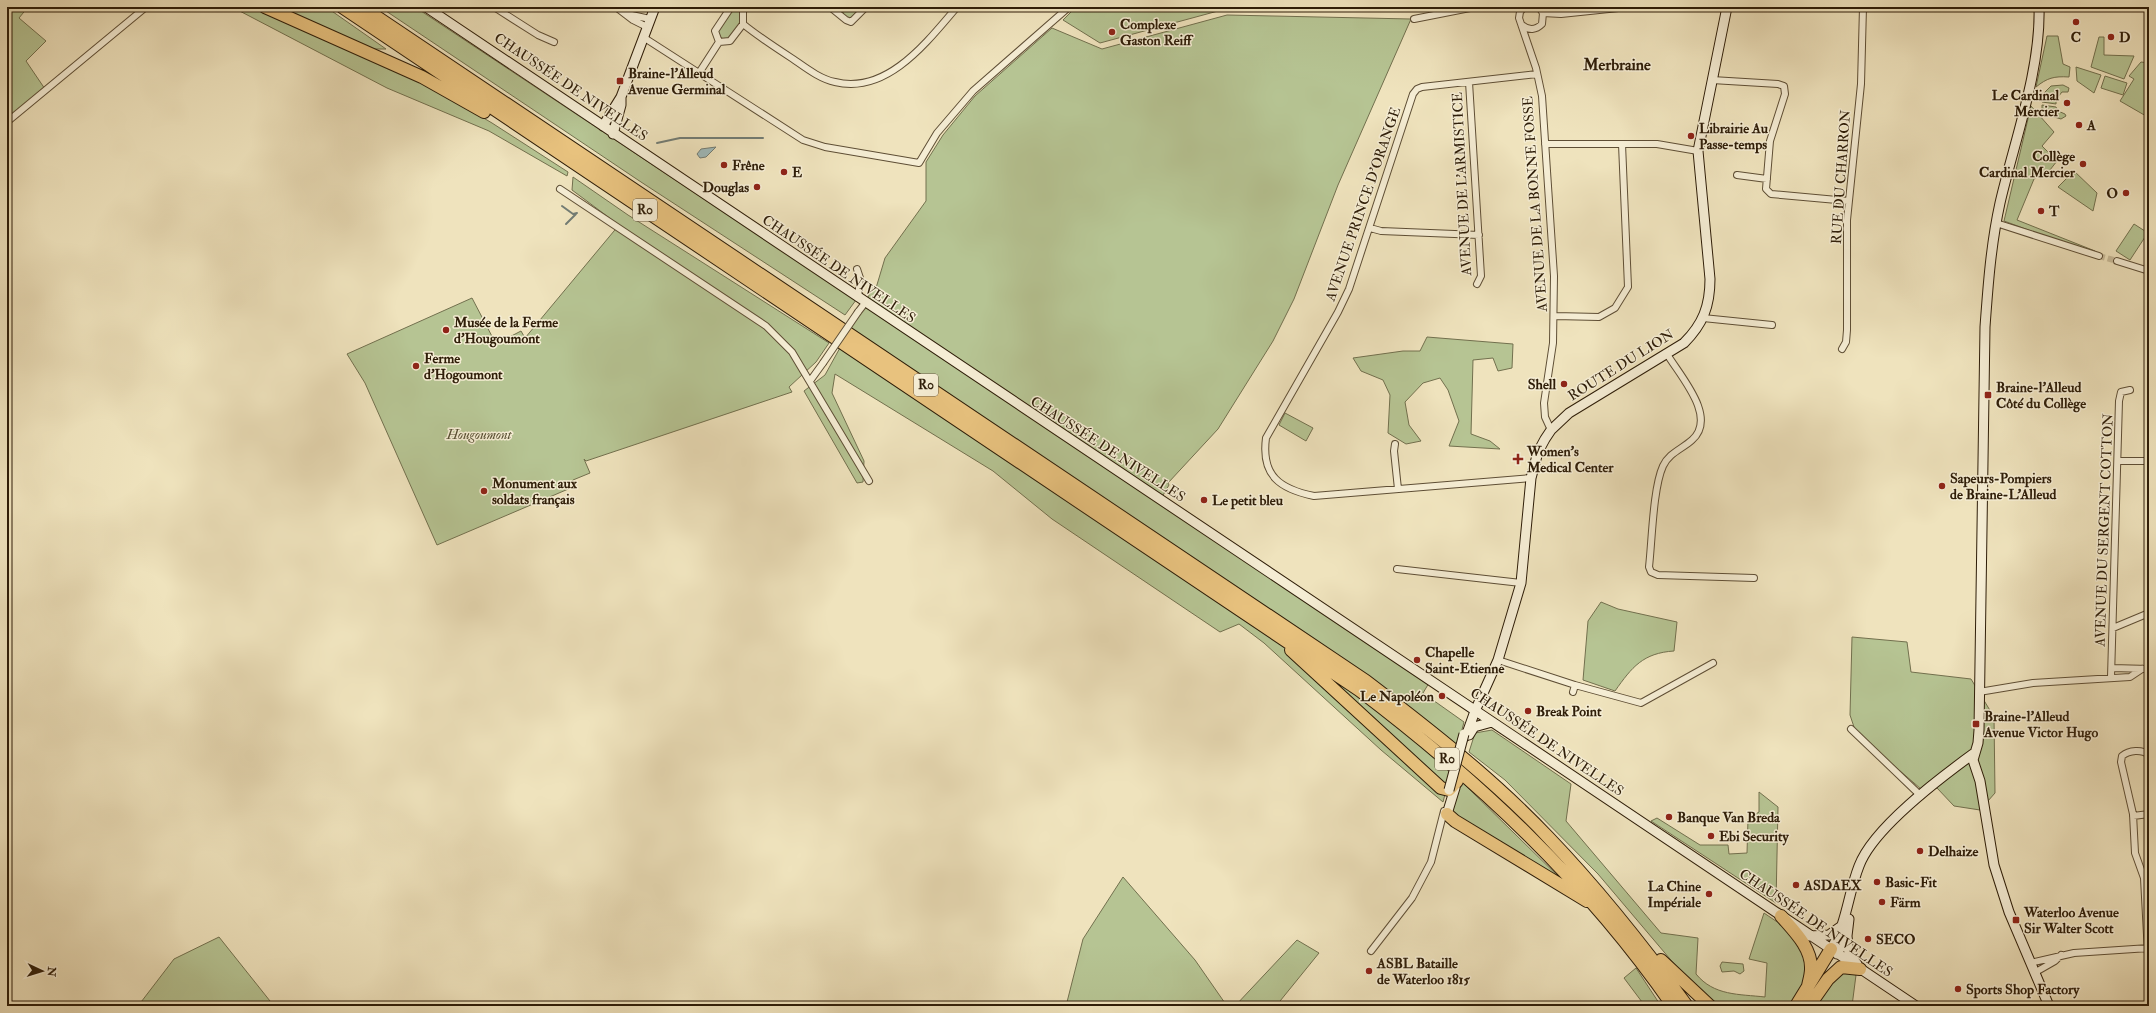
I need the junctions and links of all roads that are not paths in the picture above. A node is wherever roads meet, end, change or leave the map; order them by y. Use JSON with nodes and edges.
{"nodes":[{"id":1,"x":146,"y":7,"type":"edge"},
{"id":2,"x":265,"y":7,"type":"edge"},
{"id":3,"x":342,"y":7,"type":"edge"},
{"id":4,"x":362,"y":7,"type":"edge"},
{"id":5,"x":426,"y":7,"type":"edge"},
{"id":6,"x":494,"y":7,"type":"edge"},
{"id":7,"x":616,"y":7,"type":"edge"},
{"id":8,"x":655,"y":7,"type":"edge"},
{"id":9,"x":731,"y":7,"type":"edge"},
{"id":10,"x":742,"y":7,"type":"edge"},
{"id":11,"x":830,"y":7,"type":"edge"},
{"id":12,"x":866,"y":7,"type":"edge"},
{"id":13,"x":957,"y":7,"type":"edge"},
{"id":14,"x":1058,"y":7,"type":"edge"},
{"id":15,"x":1069,"y":7,"type":"edge"},
{"id":16,"x":1475,"y":7,"type":"edge"},
{"id":17,"x":1539,"y":7,"type":"edge"},
{"id":18,"x":1628,"y":7,"type":"edge"},
{"id":19,"x":1727,"y":7,"type":"edge"},
{"id":20,"x":1863,"y":7,"type":"edge"},
{"id":21,"x":2039,"y":7,"type":"edge"},
{"id":22,"x":837,"y":9,"type":"edge"},
{"id":23,"x":1521,"y":9,"type":"edge"},
{"id":24,"x":1062,"y":13,"type":"junction"},
{"id":25,"x":1544,"y":16,"type":"junction"},
{"id":26,"x":1414,"y":19,"type":"dead end"},
{"id":27,"x":648,"y":23,"type":"junction"},
{"id":28,"x":743,"y":24,"type":"junction"},
{"id":29,"x":1521,"y":24,"type":"junction"},
{"id":30,"x":1534,"y":29,"type":"junction"},
{"id":31,"x":643,"y":37,"type":"junction"},
{"id":32,"x":554,"y":42,"type":"dead end"},
{"id":33,"x":719,"y":42,"type":"junction"},
{"id":34,"x":1529,"y":48,"type":"junction"},
{"id":35,"x":700,"y":73,"type":"junction"},
{"id":36,"x":1537,"y":74,"type":"junction"},
{"id":37,"x":1712,"y":80,"type":"junction"},
{"id":38,"x":1469,"y":82,"type":"junction"},
{"id":39,"x":621,"y":97,"type":"junction"},
{"id":40,"x":7,"y":122,"type":"edge"},
{"id":41,"x":603,"y":126,"type":"junction"},
{"id":42,"x":613,"y":134,"type":"junction"},
{"id":43,"x":538,"y":138,"type":"junction"},
{"id":44,"x":1545,"y":144,"type":"junction"},
{"id":45,"x":1622,"y":144,"type":"junction"},
{"id":46,"x":1698,"y":151,"type":"junction"},
{"id":47,"x":1737,"y":175,"type":"dead end"},
{"id":48,"x":1767,"y":179,"type":"junction"},
{"id":49,"x":560,"y":189,"type":"dead end"},
{"id":50,"x":1848,"y":202,"type":"junction"},
{"id":51,"x":1996,"y":223,"type":"junction"},
{"id":52,"x":1370,"y":228,"type":"junction"},
{"id":53,"x":1478,"y":235,"type":"junction"},
{"id":54,"x":2099,"y":256,"type":"tunnel mouth"},
{"id":55,"x":2117,"y":261,"type":"tunnel mouth"},
{"id":56,"x":857,"y":269,"type":"dead end"},
{"id":57,"x":2149,"y":271,"type":"edge"},
{"id":58,"x":1477,"y":284,"type":"dead end"},
{"id":59,"x":861,"y":300,"type":"junction"},
{"id":60,"x":1555,"y":316,"type":"junction"},
{"id":61,"x":1703,"y":318,"type":"junction"},
{"id":62,"x":1772,"y":325,"type":"dead end"},
{"id":63,"x":1842,"y":349,"type":"dead end"},
{"id":64,"x":1667,"y":354,"type":"junction"},
{"id":65,"x":810,"y":380,"type":"junction"},
{"id":66,"x":2130,"y":390,"type":"dead end"},
{"id":67,"x":1551,"y":430,"type":"junction"},
{"id":68,"x":1395,"y":444,"type":"dead end"},
{"id":69,"x":2118,"y":461,"type":"junction"},
{"id":70,"x":2149,"y":461,"type":"edge"},
{"id":71,"x":1531,"y":478,"type":"junction"},
{"id":72,"x":868,"y":481,"type":"dead end"},
{"id":73,"x":1398,"y":488,"type":"junction"},
{"id":74,"x":1397,"y":569,"type":"dead end"},
{"id":75,"x":1754,"y":578,"type":"dead end"},
{"id":76,"x":1521,"y":583,"type":"junction"},
{"id":77,"x":2149,"y":613,"type":"edge"},
{"id":78,"x":2113,"y":628,"type":"junction"},
{"id":79,"x":1279,"y":636,"type":"junction"},
{"id":80,"x":1498,"y":660,"type":"junction"},
{"id":81,"x":1713,"y":662,"type":"dead end"},
{"id":82,"x":2112,"y":668,"type":"junction"},
{"id":83,"x":2146,"y":669,"type":"edge"},
{"id":84,"x":2111,"y":677,"type":"junction"},
{"id":85,"x":1574,"y":685,"type":"junction"},
{"id":86,"x":1573,"y":692,"type":"dead end"},
{"id":87,"x":1979,"y":692,"type":"junction"},
{"id":88,"x":1475,"y":711,"type":"junction"},
{"id":89,"x":1492,"y":722,"type":"junction"},
{"id":90,"x":1850,"y":729,"type":"dead end"},
{"id":91,"x":1465,"y":738,"type":"junction"},
{"id":92,"x":1973,"y":754,"type":"junction"},
{"id":93,"x":2149,"y":755,"type":"edge"},
{"id":94,"x":1453,"y":786,"type":"junction"},
{"id":95,"x":2149,"y":795,"type":"edge"},
{"id":96,"x":1921,"y":796,"type":"junction"},
{"id":97,"x":2149,"y":803,"type":"edge"},
{"id":98,"x":1446,"y":811,"type":"junction"},
{"id":99,"x":2149,"y":814,"type":"edge"},
{"id":100,"x":2133,"y":816,"type":"junction"},
{"id":101,"x":2146,"y":877,"type":"edge"},
{"id":102,"x":1595,"y":906,"type":"junction"},
{"id":103,"x":1848,"y":906,"type":"junction"},
{"id":104,"x":1781,"y":916,"type":"junction"},
{"id":105,"x":1844,"y":924,"type":"junction"},
{"id":106,"x":1809,"y":936,"type":"junction"},
{"id":107,"x":1847,"y":936,"type":"junction"},
{"id":108,"x":1644,"y":948,"type":"junction"},
{"id":109,"x":2148,"y":948,"type":"edge"},
{"id":110,"x":1371,"y":951,"type":"dead end"},
{"id":111,"x":1834,"y":952,"type":"junction"},
{"id":112,"x":2061,"y":956,"type":"junction"},
{"id":113,"x":2030,"y":963,"type":"junction"},
{"id":114,"x":1860,"y":969,"type":"junction"},
{"id":115,"x":2034,"y":973,"type":"junction"},
{"id":116,"x":2149,"y":973,"type":"edge"},
{"id":117,"x":1807,"y":990,"type":"junction"},
{"id":118,"x":1673,"y":1006,"type":"edge"},
{"id":119,"x":1687,"y":1006,"type":"edge"},
{"id":120,"x":1710,"y":1006,"type":"edge"},
{"id":121,"x":1796,"y":1006,"type":"edge"},
{"id":122,"x":1809,"y":1006,"type":"edge"},
{"id":123,"x":1916,"y":1006,"type":"edge"},
{"id":124,"x":2049,"y":1006,"type":"edge"}],
"edges":[{"from":1,"to":40,"type":"street"},
{"from":2,"to":43,"type":"highway"},
{"from":3,"to":43,"type":"highway","number":"R0"},
{"from":4,"to":108,"type":"highway","number":"R0"},
{"from":5,"to":41,"type":"main road","name":"CHAUSSÉE DE NIVELLES"},
{"from":6,"to":32,"type":"street"},
{"from":7,"to":27,"type":"street"},
{"from":8,"to":27,"type":"main road"},
{"from":9,"to":33,"type":"street"},
{"from":10,"to":28,"type":"street"},
{"from":11,"to":22,"type":"street"},
{"from":12,"to":22,"type":"street"},
{"from":13,"to":28,"type":"street"},
{"from":14,"to":24,"type":"street"},
{"from":15,"to":24,"type":"street"},
{"from":16,"to":26,"type":"street"},
{"from":17,"to":25,"type":"street"},
{"from":18,"to":25,"type":"street"},
{"from":19,"to":37,"type":"main road","name":"ROUTE DU LION"},
{"from":20,"to":50,"type":"street","name":"RUE DU CHARRON"},
{"from":21,"to":51,"type":"main road"},
{"from":23,"to":29,"type":"street","name":"AVENUE DE LA BONNE FOSSE"},
{"from":24,"to":35,"type":"street"},
{"from":25,"to":30,"type":"street"},
{"from":27,"to":31,"type":"main road"},
{"from":28,"to":33,"type":"street"},
{"from":29,"to":30,"type":"street"},
{"from":29,"to":34,"type":"street","name":"AVENUE DE LA BONNE FOSSE"},
{"from":30,"to":34,"type":"street"},
{"from":31,"to":35,"type":"street"},
{"from":31,"to":39,"type":"main road"},
{"from":33,"to":35,"type":"street"},
{"from":34,"to":36,"type":"street","name":"AVENUE DE LA BONNE FOSSE"},
{"from":36,"to":38,"type":"street","name":"AVENUE PRINCE D'ORANGE"},
{"from":36,"to":44,"type":"street","name":"AVENUE DE LA BONNE FOSSE"},
{"from":37,"to":46,"type":"main road","name":"ROUTE DU LION"},
{"from":37,"to":48,"type":"street"},
{"from":38,"to":52,"type":"street","name":"AVENUE PRINCE D'ORANGE"},
{"from":38,"to":53,"type":"street","name":"AVENUE DE L'ARMISTICE"},
{"from":39,"to":41,"type":"main road"},
{"from":39,"to":42,"type":"main road"},
{"from":41,"to":42,"type":"main road","name":"CHAUSSÉE DE NIVELLES"},
{"from":42,"to":59,"type":"main road","name":"CHAUSSÉE DE NIVELLES"},
{"from":43,"to":79,"type":"highway","number":"R0"},
{"from":44,"to":45,"type":"street"},
{"from":44,"to":60,"type":"street","name":"AVENUE DE LA BONNE FOSSE"},
{"from":45,"to":46,"type":"street"},
{"from":45,"to":60,"type":"street"},
{"from":46,"to":61,"type":"main road","name":"ROUTE DU LION"},
{"from":47,"to":48,"type":"street"},
{"from":48,"to":50,"type":"street"},
{"from":49,"to":65,"type":"street"},
{"from":50,"to":63,"type":"street","name":"RUE DU CHARRON"},
{"from":51,"to":54,"type":"street"},
{"from":51,"to":87,"type":"main road"},
{"from":52,"to":53,"type":"street"},
{"from":52,"to":73,"type":"street","name":"AVENUE PRINCE D'ORANGE"},
{"from":53,"to":58,"type":"street","name":"AVENUE DE L'ARMISTICE"},
{"from":55,"to":57,"type":"street"},
{"from":56,"to":59,"type":"street"},
{"from":59,"to":65,"type":"street","bridge":true},
{"from":59,"to":88,"type":"main road","name":"CHAUSSÉE DE NIVELLES"},
{"from":60,"to":67,"type":"street","name":"AVENUE DE LA BONNE FOSSE"},
{"from":61,"to":62,"type":"street"},
{"from":61,"to":64,"type":"main road","name":"ROUTE DU LION"},
{"from":64,"to":67,"type":"main road","name":"ROUTE DU LION"},
{"from":64,"to":75,"type":"street"},
{"from":65,"to":72,"type":"street"},
{"from":66,"to":69,"type":"street","name":"AVENUE DU SERGENT COTTON"},
{"from":67,"to":71,"type":"main road","name":"ROUTE DU LION"},
{"from":68,"to":73,"type":"street"},
{"from":69,"to":70,"type":"street"},
{"from":69,"to":78,"type":"street","name":"AVENUE DU SERGENT COTTON"},
{"from":71,"to":73,"type":"street","name":"AVENUE PRINCE D'ORANGE"},
{"from":71,"to":76,"type":"main road","name":"ROUTE DU LION"},
{"from":74,"to":76,"type":"street"},
{"from":76,"to":80,"type":"main road","name":"ROUTE DU LION"},
{"from":77,"to":78,"type":"street"},
{"from":78,"to":82,"type":"street","name":"AVENUE DU SERGENT COTTON"},
{"from":79,"to":94,"type":"highway"},
{"from":79,"to":102,"type":"highway","number":"R0"},
{"from":80,"to":85,"type":"street"},
{"from":80,"to":88,"type":"main road","name":"ROUTE DU LION"},
{"from":81,"to":85,"type":"street"},
{"from":82,"to":83,"type":"street"},
{"from":82,"to":84,"type":"street","name":"AVENUE DU SERGENT COTTON"},
{"from":83,"to":84,"type":"street"},
{"from":84,"to":87,"type":"street"},
{"from":85,"to":86,"type":"street"},
{"from":87,"to":92,"type":"main road"},
{"from":88,"to":89,"type":"main road","name":"CHAUSSÉE DE NIVELLES"},
{"from":88,"to":91,"type":"main road","name":"ROUTE DU LION"},
{"from":89,"to":91,"type":"main road","name":"ROUTE DU LION"},
{"from":89,"to":104,"type":"main road","name":"CHAUSSÉE DE NIVELLES"},
{"from":90,"to":96,"type":"street"},
{"from":91,"to":94,"type":"main road","name":"ROUTE DU LION"},
{"from":92,"to":96,"type":"main road"},
{"from":92,"to":113,"type":"main road"},
{"from":93,"to":100,"type":"street"},
{"from":94,"to":98,"type":"main road","name":"ROUTE DU LION"},
{"from":95,"to":97,"type":"street"},
{"from":96,"to":103,"type":"main road"},
{"from":98,"to":102,"type":"highway"},
{"from":98,"to":110,"type":"street","name":"ROUTE DU LION"},
{"from":99,"to":100,"type":"street"},
{"from":100,"to":101,"type":"street"},
{"from":101,"to":109,"type":"street"},
{"from":102,"to":118,"type":"highway","number":"R0"},
{"from":103,"to":105,"type":"main road"},
{"from":103,"to":107,"type":"main road"},
{"from":104,"to":106,"type":"main road","name":"CHAUSSÉE DE NIVELLES"},
{"from":104,"to":117,"type":"highway"},
{"from":105,"to":106,"type":"main road"},
{"from":105,"to":111,"type":"main road"},
{"from":106,"to":111,"type":"main road","name":"CHAUSSÉE DE NIVELLES"},
{"from":107,"to":111,"type":"main road"},
{"from":107,"to":114,"type":"main road"},
{"from":108,"to":119,"type":"highway","number":"R0"},
{"from":108,"to":120,"type":"highway"},
{"from":109,"to":112,"type":"street"},
{"from":109,"to":116,"type":"street"},
{"from":111,"to":114,"type":"main road","name":"CHAUSSÉE DE NIVELLES"},
{"from":111,"to":117,"type":"highway"},
{"from":111,"to":122,"type":"highway"},
{"from":112,"to":113,"type":"street"},
{"from":112,"to":115,"type":"street"},
{"from":113,"to":115,"type":"main road"},
{"from":114,"to":122,"type":"highway"},
{"from":114,"to":123,"type":"main road","name":"CHAUSSÉE DE NIVELLES"},
{"from":115,"to":124,"type":"main road"},
{"from":117,"to":121,"type":"highway"}]}
